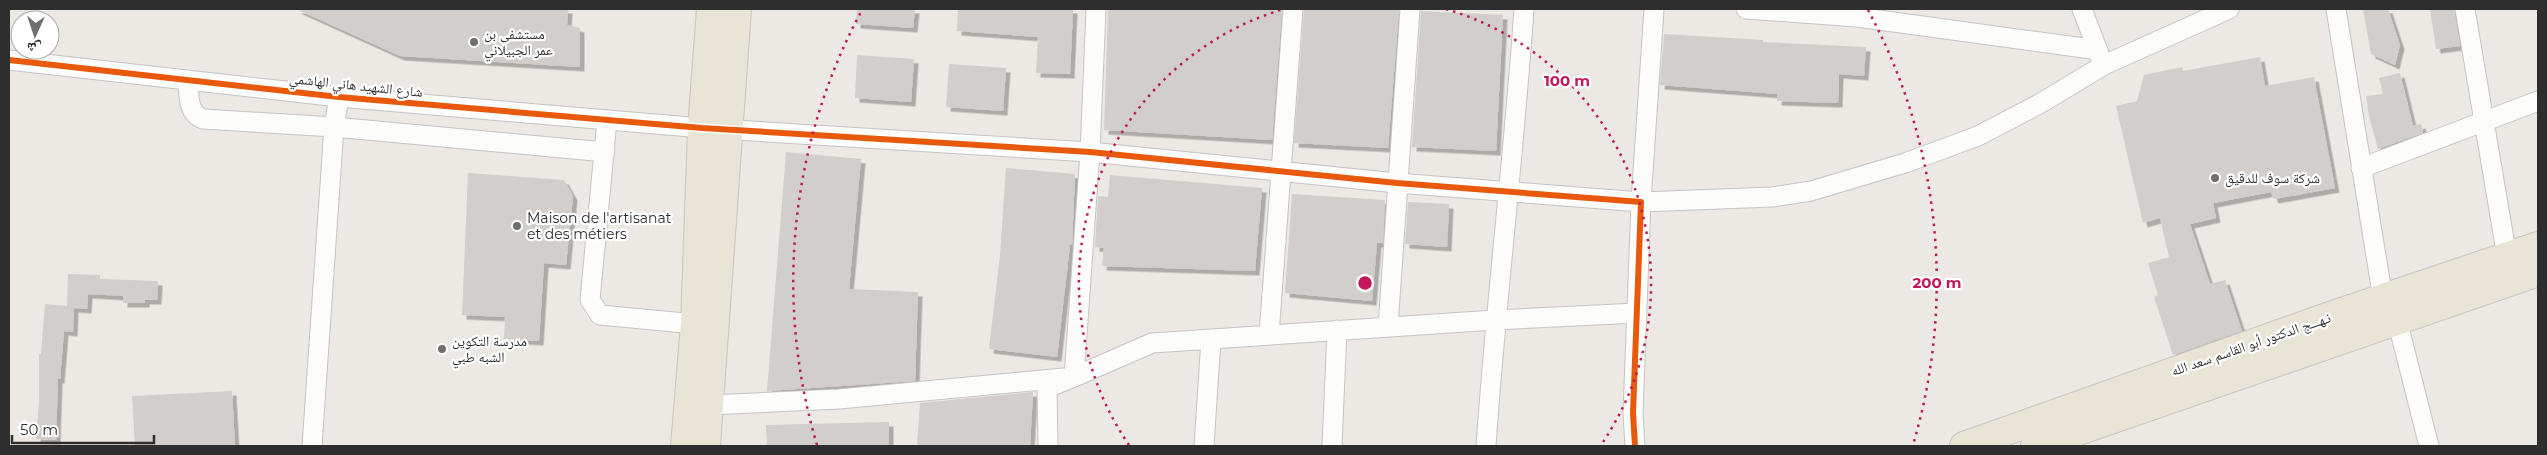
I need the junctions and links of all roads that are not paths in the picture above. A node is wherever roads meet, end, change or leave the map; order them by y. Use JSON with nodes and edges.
{"nodes":[{"id":1,"x":711,"y":9,"type":"edge"},
{"id":2,"x":737,"y":9,"type":"edge"},
{"id":3,"x":1096,"y":9,"type":"edge"},
{"id":4,"x":1294,"y":9,"type":"edge"},
{"id":5,"x":1410,"y":9,"type":"edge"},
{"id":6,"x":1524,"y":9,"type":"edge"},
{"id":7,"x":1654,"y":9,"type":"edge"},
{"id":8,"x":1746,"y":9,"type":"edge"},
{"id":9,"x":2082,"y":9,"type":"edge"},
{"id":10,"x":2230,"y":9,"type":"edge"},
{"id":11,"x":2336,"y":9,"type":"edge"},
{"id":12,"x":2465,"y":9,"type":"edge"},
{"id":13,"x":1779,"y":10,"type":"edge"},
{"id":14,"x":707,"y":55,"type":"junction"},
{"id":15,"x":734,"y":57,"type":"junction"},
{"id":16,"x":2101,"y":57,"type":"junction"},
{"id":17,"x":9,"y":60,"type":"edge"},
{"id":18,"x":188,"y":80,"type":"junction"},
{"id":19,"x":339,"y":97,"type":"junction"},
{"id":20,"x":2538,"y":101,"type":"edge"},
{"id":21,"x":607,"y":120,"type":"junction"},
{"id":22,"x":2484,"y":122,"type":"junction"},
{"id":23,"x":334,"y":127,"type":"junction"},
{"id":24,"x":715,"y":129,"type":"junction"},
{"id":25,"x":605,"y":152,"type":"junction"},
{"id":26,"x":1090,"y":152,"type":"junction"},
{"id":27,"x":2361,"y":168,"type":"junction"},
{"id":28,"x":1280,"y":170,"type":"junction"},
{"id":29,"x":1397,"y":183,"type":"junction"},
{"id":30,"x":1508,"y":191,"type":"junction"},
{"id":31,"x":1641,"y":202,"type":"junction"},
{"id":32,"x":2538,"y":246,"type":"edge"},
{"id":33,"x":2507,"y":257,"type":"junction"},
{"id":34,"x":2538,"y":272,"type":"edge"},
{"id":35,"x":2390,"y":310,"type":"junction"},
{"id":36,"x":1637,"y":313,"type":"junction"},
{"id":37,"x":1495,"y":320,"type":"junction"},
{"id":38,"x":695,"y":324,"type":"junction"},
{"id":39,"x":1388,"y":327,"type":"junction"},
{"id":40,"x":1337,"y":330,"type":"junction"},
{"id":41,"x":1268,"y":335,"type":"junction"},
{"id":42,"x":1211,"y":339,"type":"junction"},
{"id":43,"x":1074,"y":377,"type":"junction"},
{"id":44,"x":709,"y":405,"type":"junction"},
{"id":45,"x":312,"y":446,"type":"edge"},
{"id":46,"x":685,"y":446,"type":"edge"},
{"id":47,"x":706,"y":446,"type":"edge"},
{"id":48,"x":1048,"y":446,"type":"edge"},
{"id":49,"x":1204,"y":446,"type":"edge"},
{"id":50,"x":1332,"y":446,"type":"edge"},
{"id":51,"x":1486,"y":446,"type":"edge"},
{"id":52,"x":1635,"y":446,"type":"edge"},
{"id":53,"x":1964,"y":446,"type":"edge"},
{"id":54,"x":2037,"y":446,"type":"edge"},
{"id":55,"x":2429,"y":446,"type":"edge"}],
"edges":[{"from":1,"to":14,"type":"main road"},
{"from":2,"to":15,"type":"main road"},
{"from":3,"to":26,"type":"street"},
{"from":4,"to":28,"type":"street"},
{"from":5,"to":29,"type":"street"},
{"from":6,"to":30,"type":"street"},
{"from":7,"to":31,"type":"street"},
{"from":8,"to":13,"type":"street"},
{"from":9,"to":16,"type":"street"},
{"from":10,"to":16,"type":"street","name":"شارع الشهيد هاني الهاشمي"},
{"from":11,"to":27,"type":"street"},
{"from":12,"to":22,"type":"street"},
{"from":13,"to":16,"type":"street"},
{"from":14,"to":15,"type":"main road"},
{"from":14,"to":24,"type":"main road"},
{"from":15,"to":24,"type":"main road"},
{"from":16,"to":31,"type":"street","name":"شارع الشهيد هاني الهاشمي"},
{"from":17,"to":18,"type":"street","name":"شارع الشهيد هاني الهاشمي"},
{"from":18,"to":19,"type":"street","name":"شارع الشهيد هاني الهاشمي"},
{"from":18,"to":23,"type":"street"},
{"from":19,"to":21,"type":"street","name":"شارع الشهيد هاني الهاشمي"},
{"from":19,"to":23,"type":"street"},
{"from":20,"to":22,"type":"street"},
{"from":21,"to":24,"type":"street","name":"شارع الشهيد هاني الهاشمي"},
{"from":21,"to":25,"type":"street"},
{"from":22,"to":27,"type":"street"},
{"from":22,"to":33,"type":"street"},
{"from":23,"to":25,"type":"street"},
{"from":23,"to":45,"type":"street"},
{"from":24,"to":26,"type":"street","name":"شارع الشهيد هاني الهاشمي"},
{"from":24,"to":38,"type":"main road"},
{"from":24,"to":44,"type":"main road"},
{"from":25,"to":38,"type":"street"},
{"from":26,"to":28,"type":"street","name":"شارع الشهيد هاني الهاشمي"},
{"from":26,"to":43,"type":"street"},
{"from":27,"to":35,"type":"street"},
{"from":28,"to":29,"type":"street","name":"شارع الشهيد هاني الهاشمي"},
{"from":28,"to":41,"type":"street"},
{"from":29,"to":30,"type":"street","name":"شارع الشهيد هاني الهاشمي"},
{"from":29,"to":39,"type":"street"},
{"from":30,"to":31,"type":"street","name":"شارع الشهيد هاني الهاشمي"},
{"from":30,"to":37,"type":"street"},
{"from":31,"to":36,"type":"street"},
{"from":32,"to":33,"type":"main road","name":"نـهـــج الدكتور أبو القاسم سعد الله"},
{"from":33,"to":35,"type":"main road","name":"نـهـــج الدكتور أبو القاسم سعد الله"},
{"from":34,"to":35,"type":"main road","name":"نـهـــج الدكتور أبو القاسم سعد الله"},
{"from":35,"to":53,"type":"main road","name":"نـهـــج الدكتور أبو القاسم سعد الله"},
{"from":35,"to":54,"type":"main road","name":"نـهـــج الدكتور أبو القاسم سعد الله"},
{"from":35,"to":55,"type":"street"},
{"from":36,"to":37,"type":"street"},
{"from":36,"to":52,"type":"street"},
{"from":37,"to":39,"type":"street"},
{"from":37,"to":51,"type":"street"},
{"from":38,"to":46,"type":"main road"},
{"from":39,"to":40,"type":"street"},
{"from":40,"to":41,"type":"street"},
{"from":40,"to":50,"type":"street"},
{"from":41,"to":42,"type":"street"},
{"from":42,"to":43,"type":"street"},
{"from":42,"to":49,"type":"street"},
{"from":43,"to":44,"type":"street"},
{"from":43,"to":48,"type":"street"},
{"from":44,"to":47,"type":"main road"}]}
